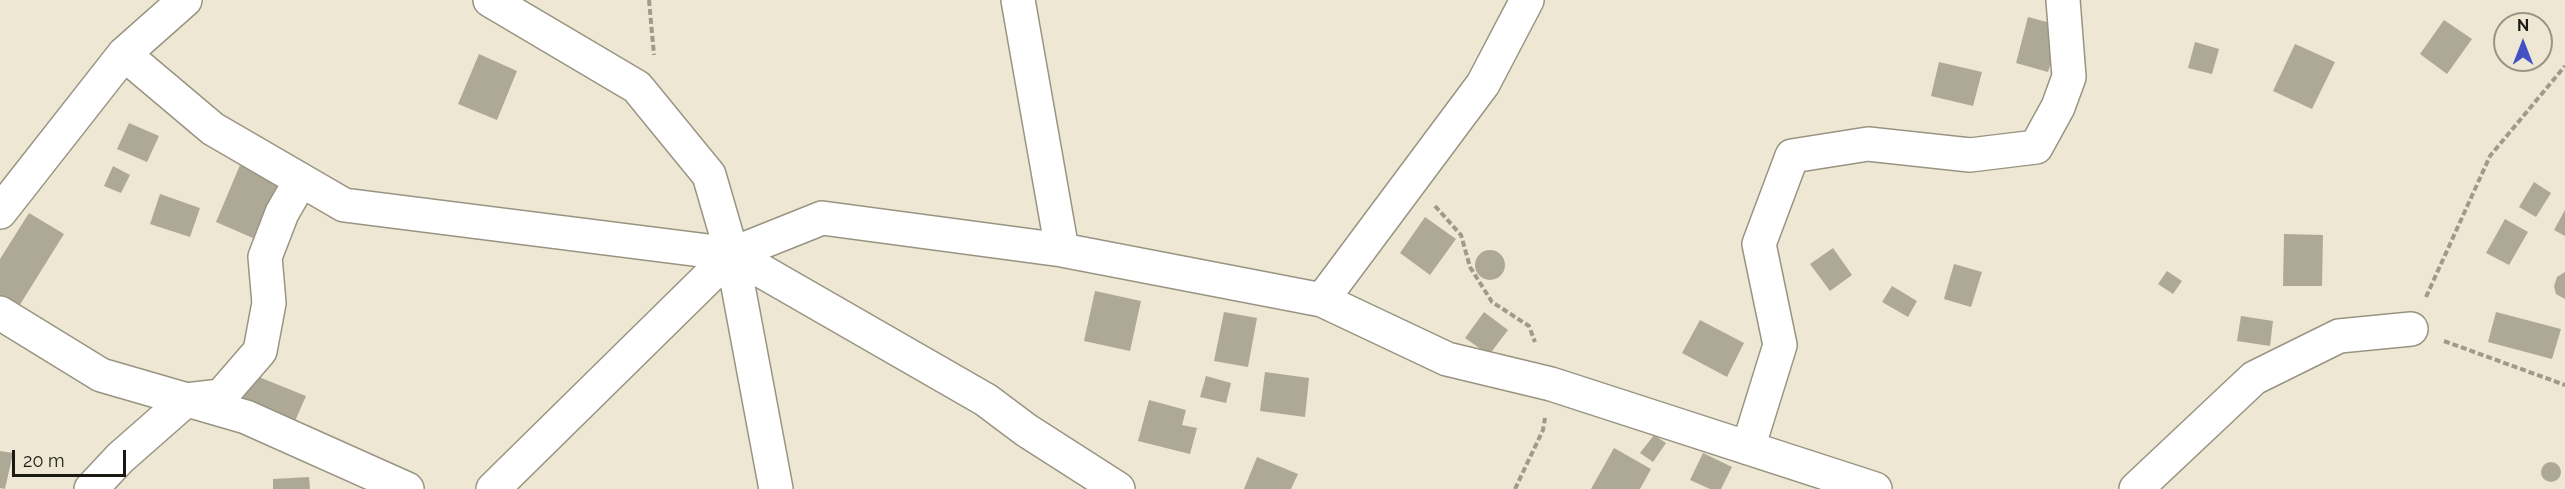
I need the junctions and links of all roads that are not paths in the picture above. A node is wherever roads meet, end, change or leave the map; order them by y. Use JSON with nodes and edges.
{"nodes":[{"id":1,"x":184,"y":0,"type":"edge"},
{"id":2,"x":490,"y":0,"type":"edge"},
{"id":3,"x":1018,"y":0,"type":"edge"},
{"id":4,"x":1527,"y":0,"type":"edge"},
{"id":5,"x":2062,"y":0,"type":"edge"},
{"id":6,"x":124,"y":54,"type":"junction"},
{"id":7,"x":302,"y":180,"type":"junction"},
{"id":8,"x":0,"y":212,"type":"edge"},
{"id":9,"x":1062,"y":250,"type":"junction"},
{"id":10,"x":732,"y":254,"type":"junction"},
{"id":11,"x":1322,"y":300,"type":"junction"},
{"id":12,"x":0,"y":313,"type":"edge"},
{"id":13,"x":2411,"y":329,"type":"road end"},
{"id":14,"x":186,"y":400,"type":"junction"},
{"id":15,"x":1748,"y":448,"type":"junction"},
{"id":16,"x":91,"y":489,"type":"edge"},
{"id":17,"x":407,"y":489,"type":"edge"},
{"id":18,"x":493,"y":489,"type":"edge"},
{"id":19,"x":776,"y":489,"type":"edge"},
{"id":20,"x":1118,"y":489,"type":"edge"},
{"id":21,"x":1875,"y":489,"type":"edge"},
{"id":22,"x":2136,"y":489,"type":"edge"}],
"edges":[{"from":1,"to":6,"type":"street"},
{"from":2,"to":10,"type":"street"},
{"from":3,"to":9,"type":"street"},
{"from":4,"to":11,"type":"street"},
{"from":5,"to":15,"type":"street"},
{"from":6,"to":7,"type":"street"},
{"from":6,"to":8,"type":"street"},
{"from":7,"to":10,"type":"street"},
{"from":7,"to":14,"type":"street"},
{"from":9,"to":10,"type":"street"},
{"from":9,"to":11,"type":"street"},
{"from":10,"to":18,"type":"street"},
{"from":10,"to":19,"type":"street"},
{"from":10,"to":20,"type":"street"},
{"from":11,"to":15,"type":"street"},
{"from":12,"to":14,"type":"street"},
{"from":13,"to":22,"type":"street"},
{"from":14,"to":16,"type":"street"},
{"from":14,"to":17,"type":"street"},
{"from":15,"to":21,"type":"street"}]}
